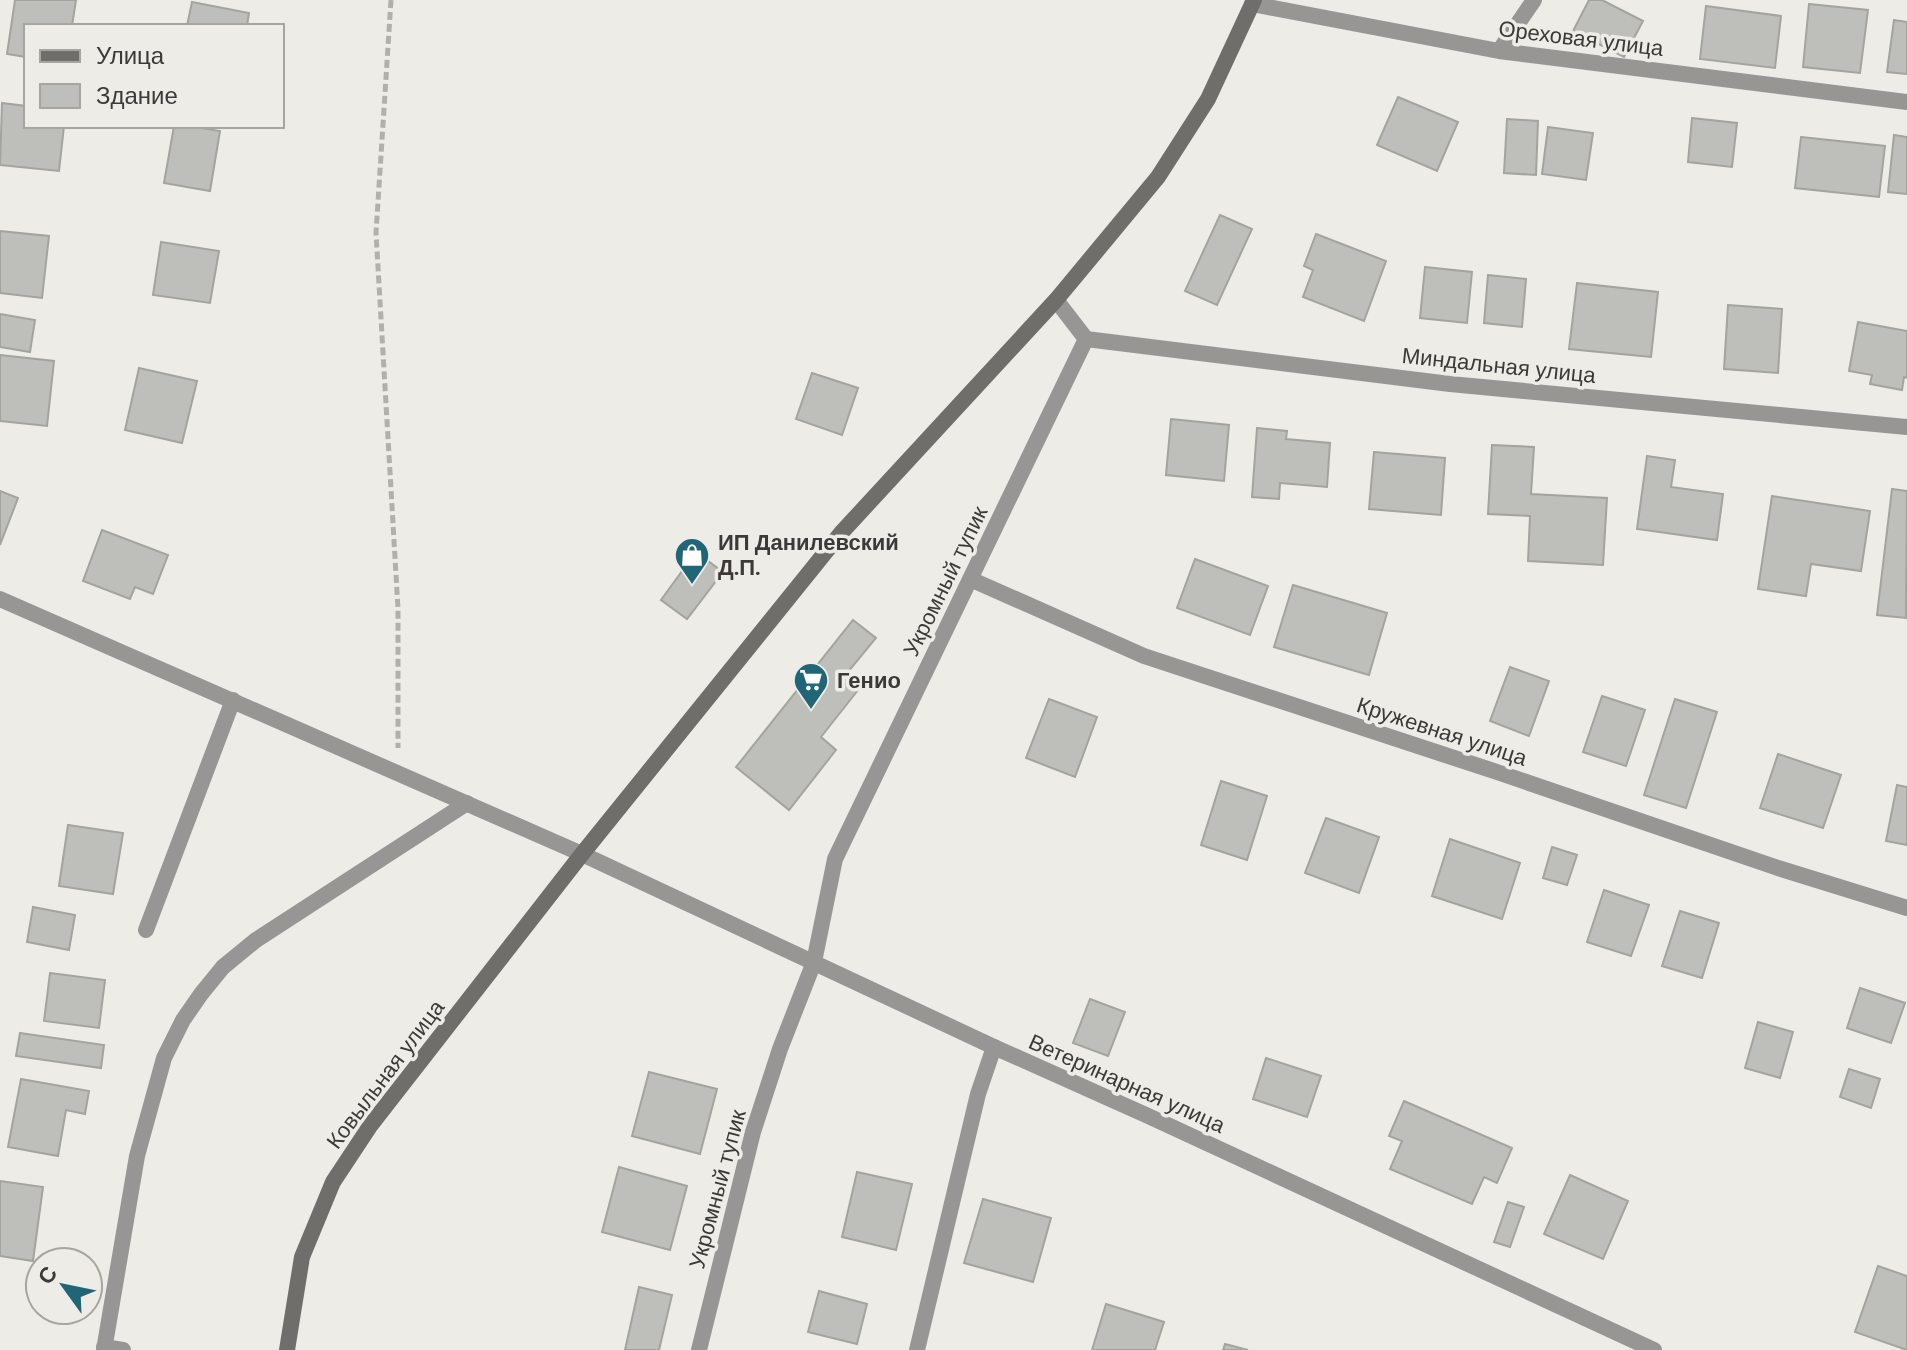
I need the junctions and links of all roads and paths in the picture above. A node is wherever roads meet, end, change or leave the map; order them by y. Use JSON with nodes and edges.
{"nodes":[{"id":1,"x":391,"y":0,"type":"edge"},
{"id":2,"x":1534,"y":0,"type":"edge"},
{"id":3,"x":1253,"y":2,"type":"edge"},
{"id":4,"x":1499,"y":51,"type":"junction"},
{"id":5,"x":1907,"y":102,"type":"edge"},
{"id":6,"x":1056,"y":300,"type":"junction"},
{"id":7,"x":1086,"y":339,"type":"junction"},
{"id":8,"x":1907,"y":427,"type":"edge"},
{"id":9,"x":970,"y":579,"type":"junction"},
{"id":10,"x":0,"y":599,"type":"edge"},
{"id":11,"x":233,"y":700,"type":"junction"},
{"id":12,"x":398,"y":773,"type":"junction"},
{"id":13,"x":467,"y":803,"type":"junction"},
{"id":14,"x":582,"y":854,"type":"junction"},
{"id":15,"x":1907,"y":908,"type":"edge"},
{"id":16,"x":146,"y":930,"type":"dead end"},
{"id":17,"x":814,"y":962,"type":"junction"},
{"id":18,"x":994,"y":1047,"type":"junction"},
{"id":19,"x":104,"y":1348,"type":"edge"},
{"id":20,"x":123,"y":1350,"type":"edge"},
{"id":21,"x":287,"y":1350,"type":"edge"},
{"id":22,"x":699,"y":1350,"type":"edge"},
{"id":23,"x":917,"y":1350,"type":"edge"},
{"id":24,"x":1654,"y":1350,"type":"edge"}],
"edges":[{"from":1,"to":12,"type":"path"},
{"from":2,"to":4,"type":"street"},
{"from":3,"to":4,"type":"street","name":"Ореховая улица"},
{"from":3,"to":6,"type":"street","name":"Ковыльная улица"},
{"from":4,"to":5,"type":"street","name":"Ореховая улица"},
{"from":6,"to":7,"type":"street"},
{"from":6,"to":14,"type":"street","name":"Ковыльная улица"},
{"from":7,"to":8,"type":"street","name":"Миндальная улица"},
{"from":7,"to":9,"type":"street","name":"Укромный тупик"},
{"from":9,"to":15,"type":"street","name":"Кружевная улица"},
{"from":9,"to":17,"type":"street","name":"Укромный тупик"},
{"from":10,"to":11,"type":"street","name":"Ветеринарная улица"},
{"from":11,"to":12,"type":"street","name":"Ветеринарная улица"},
{"from":11,"to":16,"type":"street"},
{"from":12,"to":13,"type":"street","name":"Ветеринарная улица"},
{"from":13,"to":14,"type":"street","name":"Ветеринарная улица"},
{"from":13,"to":19,"type":"street"},
{"from":14,"to":17,"type":"street","name":"Ветеринарная улица"},
{"from":14,"to":21,"type":"street","name":"Ковыльная улица"},
{"from":17,"to":18,"type":"street","name":"Ветеринарная улица"},
{"from":17,"to":22,"type":"street","name":"Укромный тупик"},
{"from":18,"to":23,"type":"street"},
{"from":18,"to":24,"type":"street","name":"Ветеринарная улица"},
{"from":19,"to":20,"type":"street"}]}
